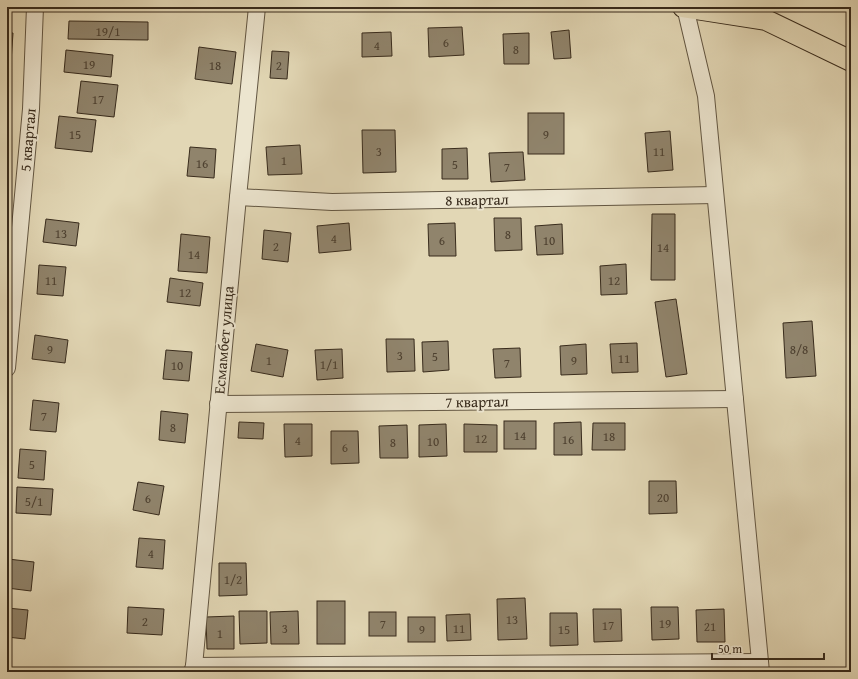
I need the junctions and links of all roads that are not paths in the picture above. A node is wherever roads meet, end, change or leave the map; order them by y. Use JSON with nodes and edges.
{"nodes":[{"id":1,"x":35,"y":7,"type":"edge"},
{"id":2,"x":257,"y":7,"type":"edge"},
{"id":3,"x":684,"y":7,"type":"edge"},
{"id":4,"x":851,"y":61,"type":"edge"},
{"id":5,"x":716,"y":195,"type":"junction"},
{"id":6,"x":238,"y":197,"type":"junction"},
{"id":7,"x":7,"y":368,"type":"edge"},
{"id":8,"x":735,"y":399,"type":"junction"},
{"id":9,"x":218,"y":404,"type":"junction"},
{"id":10,"x":761,"y":667,"type":"edge"},
{"id":11,"x":193,"y":669,"type":"edge"}],
"edges":[{"from":1,"to":7,"type":"street","name":"5 квартал"},
{"from":2,"to":6,"type":"street","name":"Есмамбет улица"},
{"from":3,"to":4,"type":"main road"},
{"from":3,"to":5,"type":"street"},
{"from":5,"to":6,"type":"street","name":"8 квартал"},
{"from":5,"to":8,"type":"street"},
{"from":6,"to":9,"type":"street","name":"Есмамбет улица"},
{"from":8,"to":9,"type":"street","name":"7 квартал"},
{"from":8,"to":10,"type":"street"},
{"from":9,"to":11,"type":"street","name":"Есмамбет улица"},
{"from":10,"to":11,"type":"street"}]}
